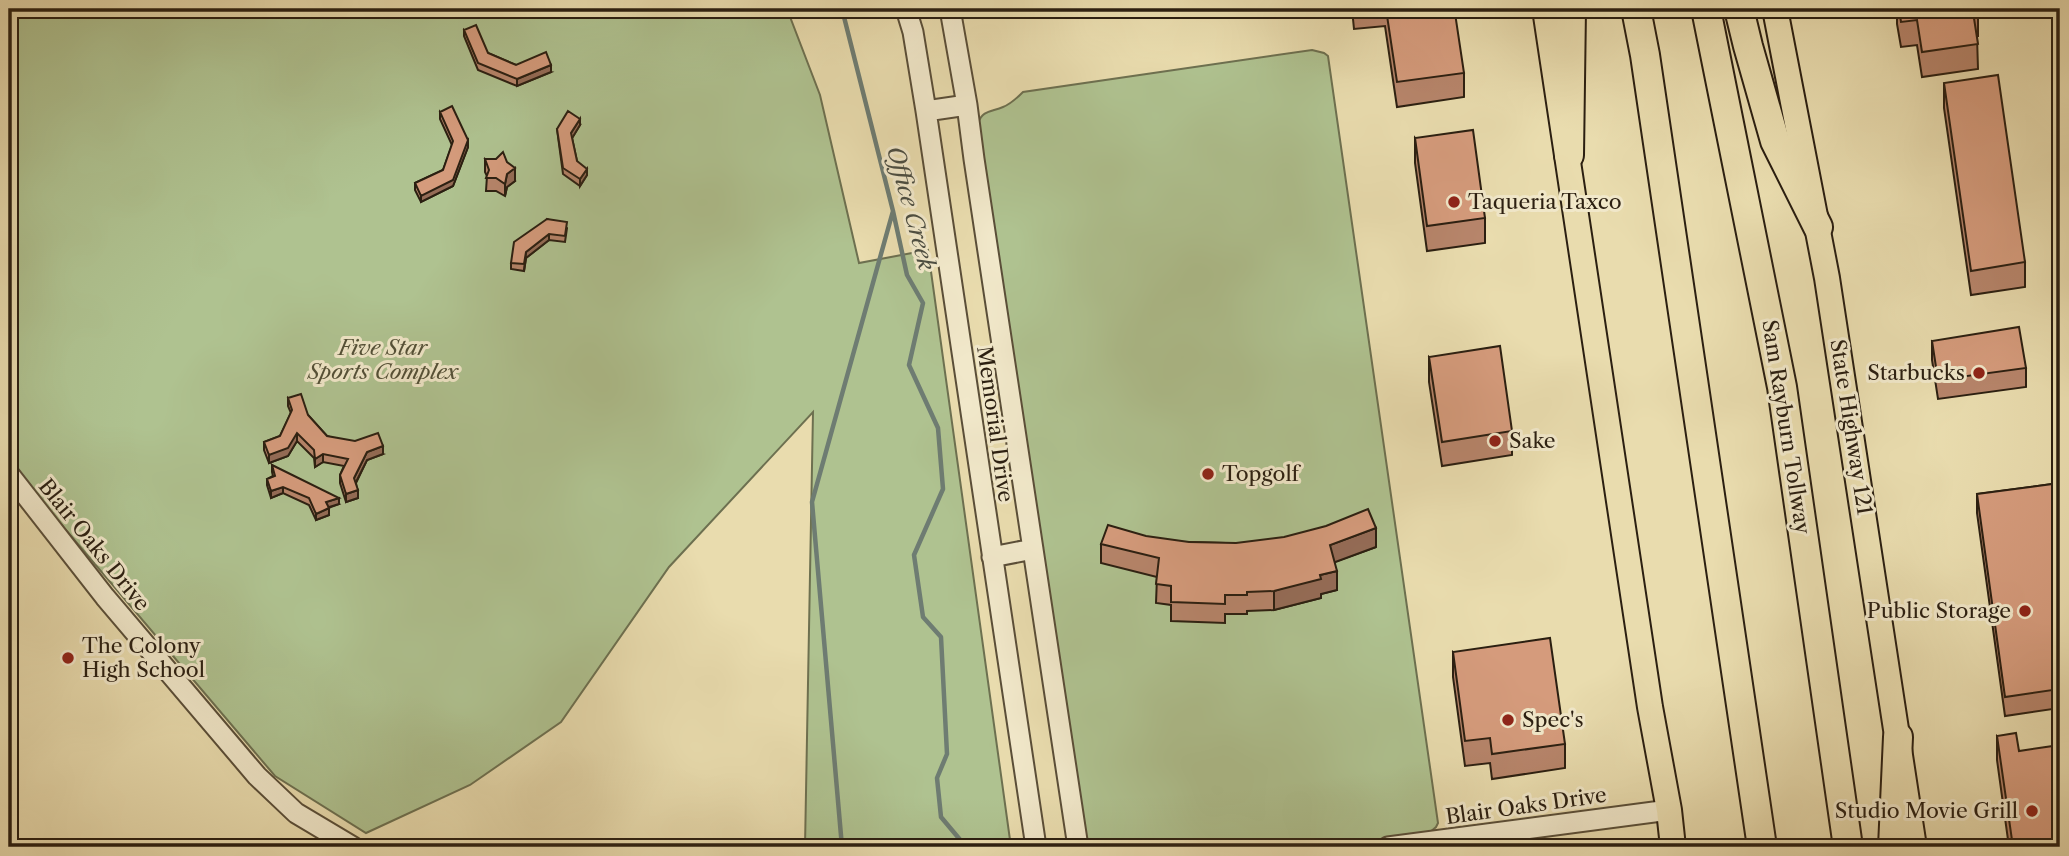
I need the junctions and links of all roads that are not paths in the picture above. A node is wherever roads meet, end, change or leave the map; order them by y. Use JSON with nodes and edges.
{"nodes":[{"id":1,"x":906,"y":9,"type":"edge"},
{"id":2,"x":950,"y":9,"type":"edge"},
{"id":3,"x":1545,"y":9,"type":"edge"},
{"id":4,"x":1571,"y":9,"type":"edge"},
{"id":5,"x":1636,"y":9,"type":"edge"},
{"id":6,"x":1706,"y":9,"type":"edge"},
{"id":7,"x":1739,"y":9,"type":"edge"},
{"id":8,"x":1774,"y":9,"type":"edge"},
{"id":9,"x":967,"y":105,"type":"junction"},
{"id":10,"x":926,"y":111,"type":"junction"},
{"id":11,"x":1569,"y":155,"type":"junction"},
{"id":12,"x":1818,"y":227,"type":"junction"},
{"id":13,"x":9,"y":474,"type":"edge"},
{"id":14,"x":1033,"y":549,"type":"junction"},
{"id":15,"x":992,"y":557,"type":"junction"},
{"id":16,"x":1898,"y":737,"type":"junction"},
{"id":17,"x":1669,"y":810,"type":"junction"},
{"id":18,"x":353,"y":847,"type":"edge"},
{"id":19,"x":1036,"y":847,"type":"edge"},
{"id":20,"x":1078,"y":847,"type":"edge"},
{"id":21,"x":1388,"y":847,"type":"edge"},
{"id":22,"x":1673,"y":847,"type":"edge"},
{"id":23,"x":1762,"y":847,"type":"edge"},
{"id":24,"x":1848,"y":847,"type":"edge"},
{"id":25,"x":1894,"y":847,"type":"edge"},
{"id":26,"x":1914,"y":847,"type":"edge"}],
"edges":[{"from":1,"to":10,"type":"street","name":"Memorial Drive"},
{"from":2,"to":9,"type":"street","name":"Memorial Drive"},
{"from":3,"to":11,"type":"main road"},
{"from":4,"to":11,"type":"highway"},
{"from":5,"to":23,"type":"highway"},
{"from":6,"to":24,"type":"highway","name":"Sam Rayburn Tollway"},
{"from":7,"to":12,"type":"highway"},
{"from":8,"to":12,"type":"main road","name":"State Highway 121"},
{"from":9,"to":10,"type":"street"},
{"from":9,"to":14,"type":"street","name":"Memorial Drive"},
{"from":10,"to":15,"type":"street","name":"Memorial Drive"},
{"from":11,"to":17,"type":"main road"},
{"from":12,"to":16,"type":"main road","name":"State Highway 121"},
{"from":13,"to":18,"type":"street","name":"Blair Oaks Drive"},
{"from":14,"to":15,"type":"street"},
{"from":14,"to":20,"type":"street","name":"Memorial Drive"},
{"from":15,"to":19,"type":"street","name":"Memorial Drive"},
{"from":16,"to":25,"type":"highway"},
{"from":16,"to":26,"type":"main road","name":"State Highway 121"},
{"from":17,"to":21,"type":"street","name":"Blair Oaks Drive"},
{"from":17,"to":22,"type":"main road"}]}
